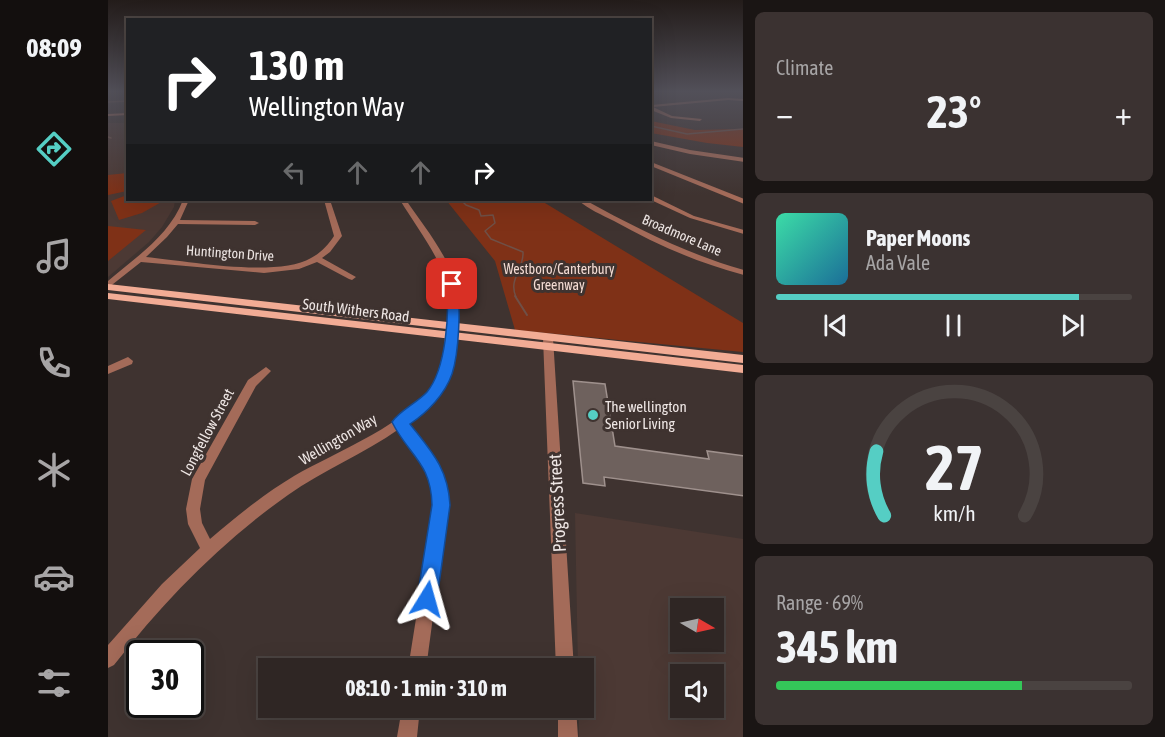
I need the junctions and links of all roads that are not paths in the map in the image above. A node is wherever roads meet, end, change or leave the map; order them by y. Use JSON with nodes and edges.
{"nodes":[{"id":1,"x":652,"y":143,"type":"edge"},
{"id":2,"x":743,"y":160,"type":"edge"},
{"id":3,"x":652,"y":164,"type":"edge"},
{"id":4,"x":652,"y":197,"type":"edge"},
{"id":5,"x":186,"y":201,"type":"edge"},
{"id":6,"x":327,"y":201,"type":"edge"},
{"id":7,"x":405,"y":201,"type":"edge"},
{"id":8,"x":583,"y":201,"type":"edge"},
{"id":9,"x":743,"y":202,"type":"edge"},
{"id":10,"x":176,"y":222,"type":"junction"},
{"id":11,"x":255,"y":223,"type":"dead end"},
{"id":12,"x":743,"y":232,"type":"edge"},
{"id":13,"x":138,"y":259,"type":"junction"},
{"id":14,"x":318,"y":259,"type":"junction"},
{"id":15,"x":743,"y":273,"type":"edge"},
{"id":16,"x":352,"y":277,"type":"dead end"},
{"id":17,"x":108,"y":286,"type":"edge"},
{"id":18,"x":108,"y":296,"type":"edge"},
{"id":19,"x":451,"y":331,"type":"junction"},
{"id":20,"x":548,"y":342,"type":"junction"},
{"id":21,"x":743,"y":359,"type":"edge"},
{"id":22,"x":128,"y":361,"type":"dead end"},
{"id":23,"x":743,"y":369,"type":"edge"},
{"id":24,"x":108,"y":370,"type":"edge"},
{"id":25,"x":266,"y":371,"type":"dead end"},
{"id":26,"x":400,"y":422,"type":"junction"},
{"id":27,"x":208,"y":549,"type":"junction"},
{"id":28,"x":419,"y":658,"type":"edge"},
{"id":29,"x":564,"y":658,"type":"edge"},
{"id":30,"x":108,"y":659,"type":"edge"},
{"id":31,"x":410,"y":718,"type":"edge"},
{"id":32,"x":567,"y":718,"type":"edge"},
{"id":33,"x":407,"y":737,"type":"edge"},
{"id":34,"x":568,"y":737,"type":"edge"}],
"edges":[{"from":1,"to":2,"type":"street"},
{"from":3,"to":9,"type":"street"},
{"from":4,"to":12,"type":"street"},
{"from":5,"to":10,"type":"street"},
{"from":6,"to":14,"type":"street"},
{"from":7,"to":19,"type":"street","name":"Wellington Way"},
{"from":8,"to":15,"type":"street","name":"Broadmore Lane"},
{"from":10,"to":11,"type":"street"},
{"from":10,"to":13,"type":"street"},
{"from":13,"to":14,"type":"street","name":"Huntington Drive"},
{"from":13,"to":17,"type":"street"},
{"from":14,"to":16,"type":"street"},
{"from":17,"to":19,"type":"main road","name":"South Withers Road"},
{"from":18,"to":19,"type":"main road","name":"South Withers Road"},
{"from":19,"to":20,"type":"main road","name":"South Withers Road"},
{"from":19,"to":26,"type":"street","name":"Wellington Way"},
{"from":20,"to":21,"type":"main road","name":"South Withers Road"},
{"from":20,"to":23,"type":"main road","name":"South Withers Road"},
{"from":20,"to":29,"type":"street","name":"Progress Street"},
{"from":22,"to":24,"type":"street"},
{"from":25,"to":27,"type":"street","name":"Longfellow Street"},
{"from":26,"to":27,"type":"street","name":"Wellington Way"},
{"from":26,"to":28,"type":"street"},
{"from":27,"to":30,"type":"street","name":"Wellington Way"},
{"from":31,"to":33,"type":"street"},
{"from":32,"to":34,"type":"street"}]}
